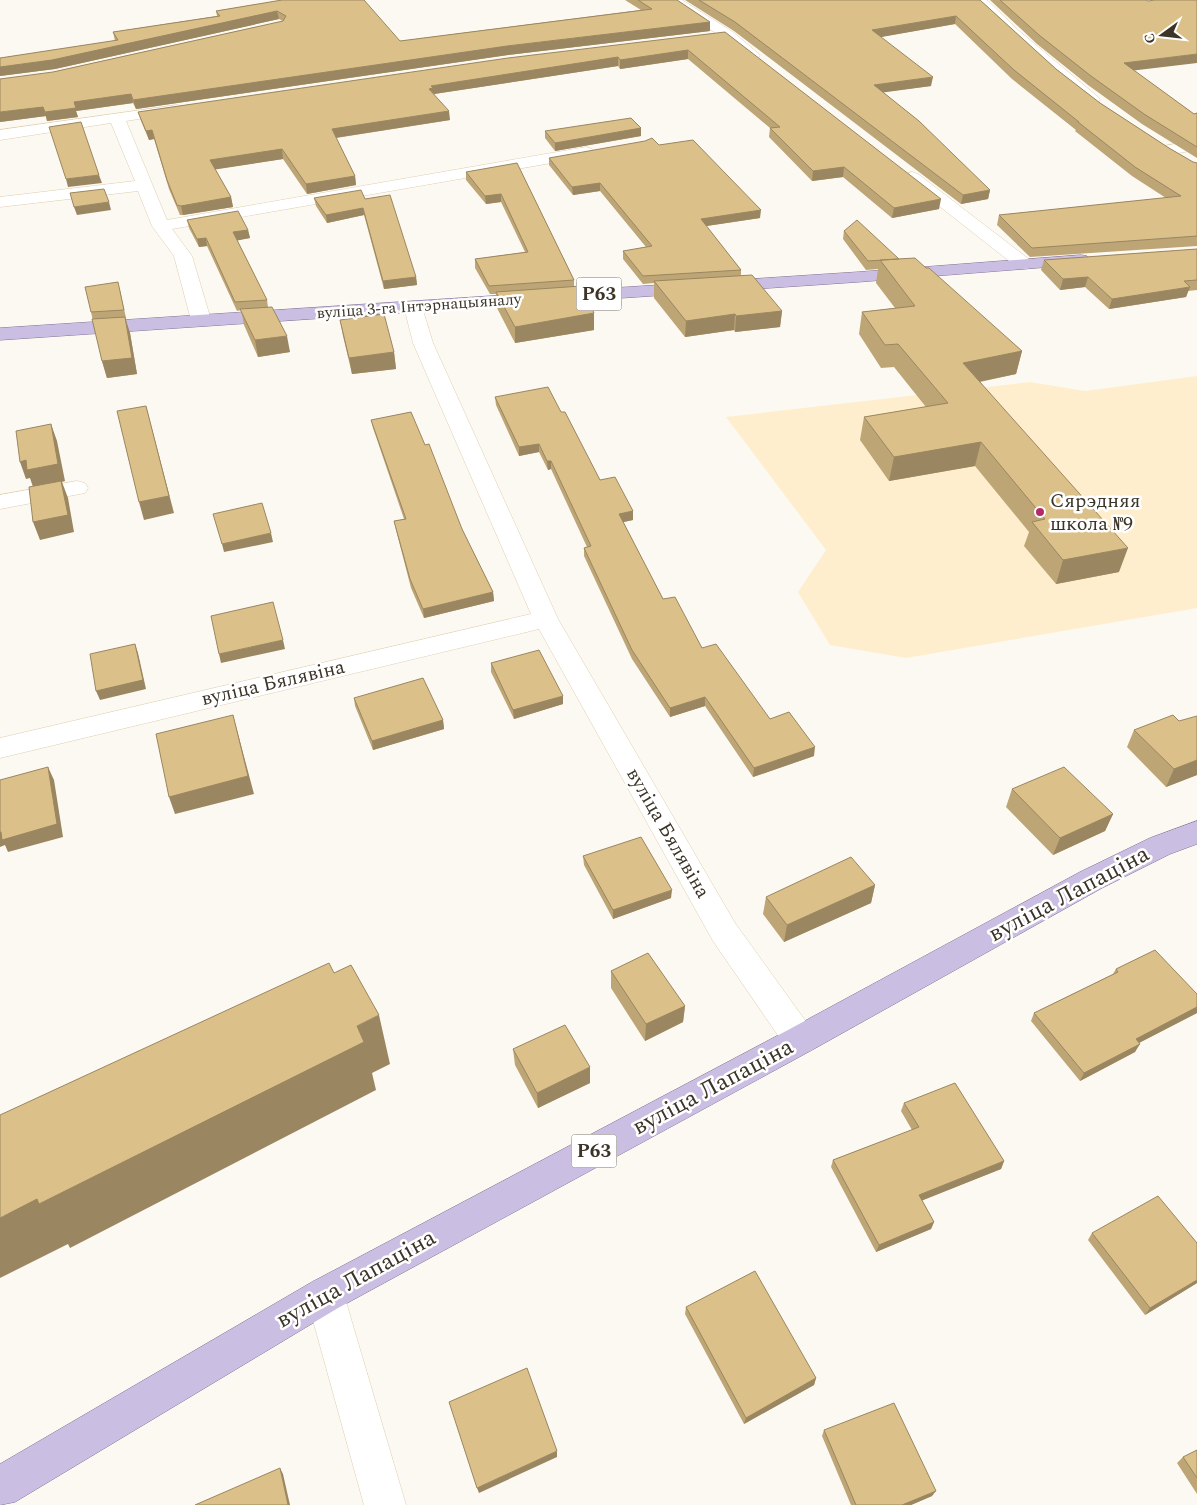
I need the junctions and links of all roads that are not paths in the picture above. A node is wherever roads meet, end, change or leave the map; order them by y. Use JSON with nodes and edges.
{"nodes":[{"id":1,"x":673,"y":0,"type":"edge"},
{"id":2,"x":980,"y":0,"type":"edge"},
{"id":3,"x":728,"y":35,"type":"junction"},
{"id":4,"x":709,"y":38,"type":"edge"},
{"id":5,"x":767,"y":65,"type":"edge"},
{"id":6,"x":195,"y":107,"type":"edge"},
{"id":7,"x":1106,"y":109,"type":"edge"},
{"id":8,"x":117,"y":118,"type":"junction"},
{"id":9,"x":0,"y":135,"type":"edge"},
{"id":10,"x":1150,"y":139,"type":"edge"},
{"id":11,"x":1197,"y":145,"type":"edge"},
{"id":12,"x":606,"y":149,"type":"edge"},
{"id":13,"x":1164,"y":150,"type":"junction"},
{"id":14,"x":1189,"y":163,"type":"edge"},
{"id":15,"x":899,"y":168,"type":"edge"},
{"id":16,"x":144,"y":185,"type":"junction"},
{"id":17,"x":0,"y":202,"type":"edge"},
{"id":18,"x":161,"y":226,"type":"junction"},
{"id":19,"x":1101,"y":259,"type":"edge"},
{"id":20,"x":1024,"y":264,"type":"junction"},
{"id":21,"x":413,"y":307,"type":"junction"},
{"id":22,"x":201,"y":320,"type":"junction"},
{"id":23,"x":0,"y":334,"type":"edge"},
{"id":24,"x":78,"y":488,"type":"dead end"},
{"id":25,"x":0,"y":502,"type":"edge"},
{"id":26,"x":546,"y":619,"type":"junction"},
{"id":27,"x":0,"y":748,"type":"edge"},
{"id":28,"x":1197,"y":832,"type":"edge"},
{"id":29,"x":800,"y":1040,"type":"junction"},
{"id":30,"x":325,"y":1295,"type":"junction"},
{"id":31,"x":0,"y":1487,"type":"edge"},
{"id":32,"x":386,"y":1505,"type":"edge"}],
"edges":[{"from":1,"to":3,"type":"street"},
{"from":2,"to":7,"type":"street"},
{"from":3,"to":4,"type":"street"},
{"from":3,"to":5,"type":"street"},
{"from":6,"to":8,"type":"street"},
{"from":8,"to":9,"type":"street"},
{"from":8,"to":16,"type":"street"},
{"from":10,"to":13,"type":"street"},
{"from":11,"to":13,"type":"street"},
{"from":12,"to":18,"type":"street"},
{"from":13,"to":14,"type":"street"},
{"from":15,"to":20,"type":"street"},
{"from":16,"to":17,"type":"street"},
{"from":16,"to":18,"type":"street"},
{"from":18,"to":22,"type":"street"},
{"from":19,"to":20,"type":"main road","name":"вуліца 3-га Інтэрнацыяналу","number":"Р63"},
{"from":20,"to":21,"type":"main road","name":"вуліца 3-га Інтэрнацыяналу","number":"Р63"},
{"from":21,"to":22,"type":"main road","name":"вуліца 3-га Інтэрнацыяналу","number":"Р63"},
{"from":21,"to":26,"type":"street","name":"вуліца Бялявіна"},
{"from":22,"to":23,"type":"main road","name":"вуліца 3-га Інтэрнацыяналу","number":"Р63"},
{"from":24,"to":25,"type":"street"},
{"from":26,"to":27,"type":"street","name":"вуліца Бялявіна"},
{"from":26,"to":29,"type":"street","name":"вуліца Бялявіна"},
{"from":28,"to":29,"type":"main road","name":"вуліца Лапаціна","number":"Р63"},
{"from":29,"to":30,"type":"main road","name":"вуліца Лапаціна","number":"Р63"},
{"from":30,"to":31,"type":"main road","name":"вуліца Лапаціна","number":"Р63"},
{"from":30,"to":32,"type":"street"}]}
